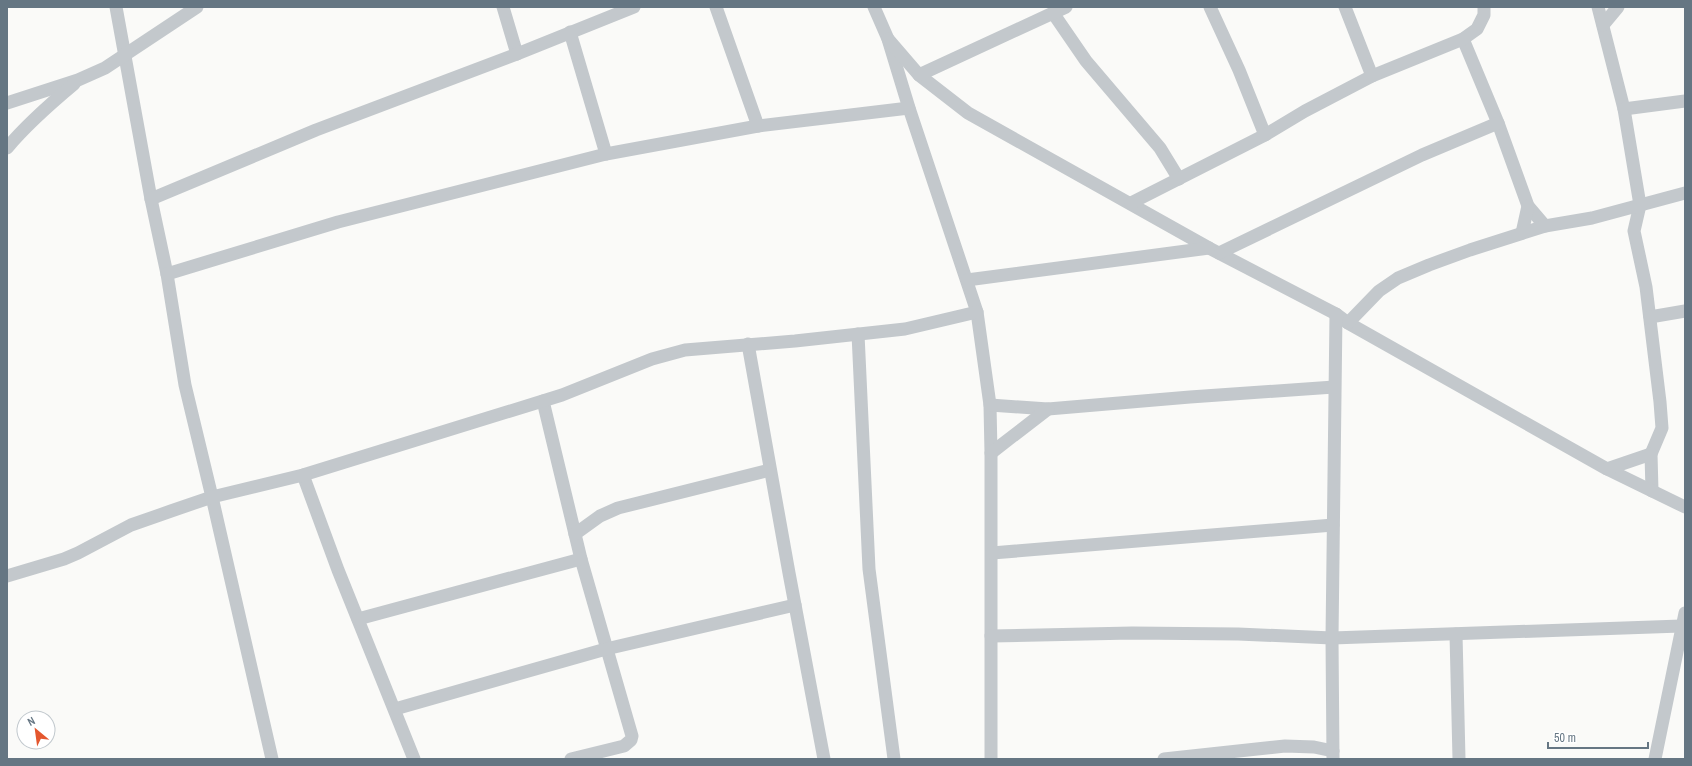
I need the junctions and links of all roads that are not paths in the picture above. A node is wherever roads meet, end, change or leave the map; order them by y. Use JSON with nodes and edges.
{"nodes":[{"id":1,"x":116,"y":7,"type":"edge"},
{"id":2,"x":197,"y":7,"type":"edge"},
{"id":3,"x":502,"y":7,"type":"edge"},
{"id":4,"x":634,"y":7,"type":"edge"},
{"id":5,"x":716,"y":7,"type":"edge"},
{"id":6,"x":874,"y":7,"type":"edge"},
{"id":7,"x":1066,"y":7,"type":"edge"},
{"id":8,"x":1210,"y":7,"type":"edge"},
{"id":9,"x":1345,"y":7,"type":"edge"},
{"id":10,"x":1484,"y":7,"type":"edge"},
{"id":11,"x":1598,"y":7,"type":"edge"},
{"id":12,"x":1618,"y":7,"type":"edge"},
{"id":13,"x":1053,"y":13,"type":"junction"},
{"id":14,"x":1603,"y":25,"type":"junction"},
{"id":15,"x":570,"y":32,"type":"junction"},
{"id":16,"x":888,"y":39,"type":"junction"},
{"id":17,"x":1463,"y":39,"type":"junction"},
{"id":18,"x":517,"y":54,"type":"junction"},
{"id":19,"x":125,"y":56,"type":"junction"},
{"id":20,"x":919,"y":75,"type":"junction"},
{"id":21,"x":1372,"y":76,"type":"junction"},
{"id":22,"x":78,"y":80,"type":"junction"},
{"id":23,"x":1685,"y":101,"type":"edge"},
{"id":24,"x":7,"y":103,"type":"edge"},
{"id":25,"x":909,"y":108,"type":"junction"},
{"id":26,"x":1624,"y":109,"type":"junction"},
{"id":27,"x":1498,"y":124,"type":"junction"},
{"id":28,"x":758,"y":126,"type":"junction"},
{"id":29,"x":1265,"y":135,"type":"junction"},
{"id":30,"x":7,"y":148,"type":"edge"},
{"id":31,"x":606,"y":154,"type":"junction"},
{"id":32,"x":1179,"y":179,"type":"junction"},
{"id":33,"x":1685,"y":193,"type":"edge"},
{"id":34,"x":150,"y":200,"type":"junction"},
{"id":35,"x":1132,"y":203,"type":"junction"},
{"id":36,"x":1640,"y":205,"type":"junction"},
{"id":37,"x":1528,"y":206,"type":"junction"},
{"id":38,"x":1545,"y":226,"type":"junction"},
{"id":39,"x":1522,"y":233,"type":"junction"},
{"id":40,"x":1214,"y":250,"type":"junction"},
{"id":41,"x":167,"y":274,"type":"junction"},
{"id":42,"x":967,"y":280,"type":"junction"},
{"id":43,"x":977,"y":312,"type":"junction"},
{"id":44,"x":1685,"y":312,"type":"edge"},
{"id":45,"x":1336,"y":314,"type":"junction"},
{"id":46,"x":1650,"y":317,"type":"junction"},
{"id":47,"x":1348,"y":323,"type":"junction"},
{"id":48,"x":858,"y":334,"type":"junction"},
{"id":49,"x":748,"y":344,"type":"junction"},
{"id":50,"x":1334,"y":387,"type":"junction"},
{"id":51,"x":543,"y":401,"type":"junction"},
{"id":52,"x":990,"y":405,"type":"junction"},
{"id":53,"x":1048,"y":409,"type":"junction"},
{"id":54,"x":991,"y":453,"type":"junction"},
{"id":55,"x":1651,"y":454,"type":"junction"},
{"id":56,"x":1608,"y":469,"type":"junction"},
{"id":57,"x":770,"y":470,"type":"junction"},
{"id":58,"x":303,"y":475,"type":"junction"},
{"id":59,"x":1652,"y":491,"type":"junction"},
{"id":60,"x":212,"y":497,"type":"junction"},
{"id":61,"x":1685,"y":507,"type":"edge"},
{"id":62,"x":1333,"y":525,"type":"junction"},
{"id":63,"x":575,"y":534,"type":"junction"},
{"id":64,"x":992,"y":553,"type":"junction"},
{"id":65,"x":581,"y":559,"type":"junction"},
{"id":66,"x":7,"y":576,"type":"edge"},
{"id":67,"x":795,"y":605,"type":"junction"},
{"id":68,"x":1685,"y":613,"type":"edge"},
{"id":69,"x":358,"y":620,"type":"junction"},
{"id":70,"x":1681,"y":626,"type":"junction"},
{"id":71,"x":1456,"y":634,"type":"junction"},
{"id":72,"x":991,"y":636,"type":"junction"},
{"id":73,"x":1332,"y":638,"type":"junction"},
{"id":74,"x":606,"y":649,"type":"junction"},
{"id":75,"x":395,"y":709,"type":"junction"},
{"id":76,"x":1333,"y":755,"type":"edge"},
{"id":77,"x":988,"y":756,"type":"edge"},
{"id":78,"x":272,"y":759,"type":"edge"},
{"id":79,"x":414,"y":759,"type":"edge"},
{"id":80,"x":571,"y":759,"type":"edge"},
{"id":81,"x":824,"y":759,"type":"edge"},
{"id":82,"x":894,"y":759,"type":"edge"},
{"id":83,"x":1164,"y":759,"type":"edge"},
{"id":84,"x":1459,"y":759,"type":"edge"},
{"id":85,"x":1655,"y":759,"type":"edge"}],
"edges":[{"from":1,"to":19,"type":"street"},
{"from":2,"to":19,"type":"street"},
{"from":3,"to":18,"type":"street"},
{"from":4,"to":15,"type":"street"},
{"from":5,"to":28,"type":"street"},
{"from":6,"to":16,"type":"street"},
{"from":7,"to":13,"type":"street"},
{"from":8,"to":29,"type":"street"},
{"from":9,"to":21,"type":"street"},
{"from":10,"to":17,"type":"street"},
{"from":11,"to":14,"type":"street"},
{"from":12,"to":14,"type":"street"},
{"from":13,"to":20,"type":"street"},
{"from":13,"to":32,"type":"street"},
{"from":14,"to":26,"type":"street"},
{"from":15,"to":18,"type":"street"},
{"from":15,"to":31,"type":"street"},
{"from":16,"to":20,"type":"street"},
{"from":16,"to":25,"type":"street"},
{"from":17,"to":21,"type":"street"},
{"from":17,"to":27,"type":"street"},
{"from":18,"to":34,"type":"street"},
{"from":19,"to":22,"type":"street"},
{"from":19,"to":34,"type":"street"},
{"from":20,"to":35,"type":"street"},
{"from":21,"to":29,"type":"street"},
{"from":22,"to":24,"type":"street"},
{"from":22,"to":30,"type":"street"},
{"from":23,"to":26,"type":"street"},
{"from":25,"to":28,"type":"street"},
{"from":25,"to":42,"type":"street"},
{"from":26,"to":36,"type":"street"},
{"from":27,"to":37,"type":"street"},
{"from":27,"to":40,"type":"street"},
{"from":28,"to":31,"type":"street"},
{"from":29,"to":32,"type":"street"},
{"from":31,"to":41,"type":"street"},
{"from":32,"to":35,"type":"street"},
{"from":33,"to":36,"type":"street"},
{"from":34,"to":41,"type":"street"},
{"from":35,"to":40,"type":"street"},
{"from":36,"to":38,"type":"street"},
{"from":36,"to":46,"type":"street"},
{"from":37,"to":38,"type":"street"},
{"from":37,"to":39,"type":"street"},
{"from":38,"to":39,"type":"street"},
{"from":39,"to":47,"type":"street"},
{"from":40,"to":42,"type":"street"},
{"from":40,"to":45,"type":"street"},
{"from":41,"to":60,"type":"street"},
{"from":42,"to":43,"type":"street"},
{"from":43,"to":48,"type":"street"},
{"from":43,"to":52,"type":"street"},
{"from":44,"to":46,"type":"street"},
{"from":45,"to":47,"type":"street"},
{"from":45,"to":50,"type":"street"},
{"from":46,"to":55,"type":"street"},
{"from":47,"to":56,"type":"street"},
{"from":48,"to":49,"type":"street"},
{"from":48,"to":82,"type":"street"},
{"from":49,"to":51,"type":"street"},
{"from":49,"to":57,"type":"street"},
{"from":50,"to":53,"type":"street"},
{"from":50,"to":62,"type":"street"},
{"from":51,"to":58,"type":"street"},
{"from":51,"to":63,"type":"street"},
{"from":52,"to":53,"type":"street"},
{"from":52,"to":54,"type":"street"},
{"from":53,"to":54,"type":"street"},
{"from":54,"to":64,"type":"street"},
{"from":55,"to":56,"type":"street"},
{"from":55,"to":59,"type":"street"},
{"from":56,"to":59,"type":"street"},
{"from":57,"to":63,"type":"street"},
{"from":57,"to":67,"type":"street"},
{"from":58,"to":60,"type":"street"},
{"from":58,"to":69,"type":"street"},
{"from":59,"to":61,"type":"street"},
{"from":60,"to":66,"type":"street"},
{"from":60,"to":78,"type":"street"},
{"from":62,"to":64,"type":"street"},
{"from":62,"to":73,"type":"street"},
{"from":63,"to":65,"type":"street"},
{"from":64,"to":72,"type":"street"},
{"from":65,"to":69,"type":"street"},
{"from":65,"to":74,"type":"street"},
{"from":67,"to":74,"type":"street"},
{"from":67,"to":81,"type":"street"},
{"from":68,"to":70,"type":"street"},
{"from":69,"to":75,"type":"street"},
{"from":70,"to":71,"type":"street"},
{"from":70,"to":85,"type":"street"},
{"from":71,"to":73,"type":"street"},
{"from":71,"to":84,"type":"street"},
{"from":72,"to":73,"type":"street"},
{"from":72,"to":77,"type":"street"},
{"from":73,"to":76,"type":"street"},
{"from":74,"to":75,"type":"street"},
{"from":74,"to":80,"type":"street"},
{"from":75,"to":79,"type":"street"},
{"from":76,"to":83,"type":"street"}]}
